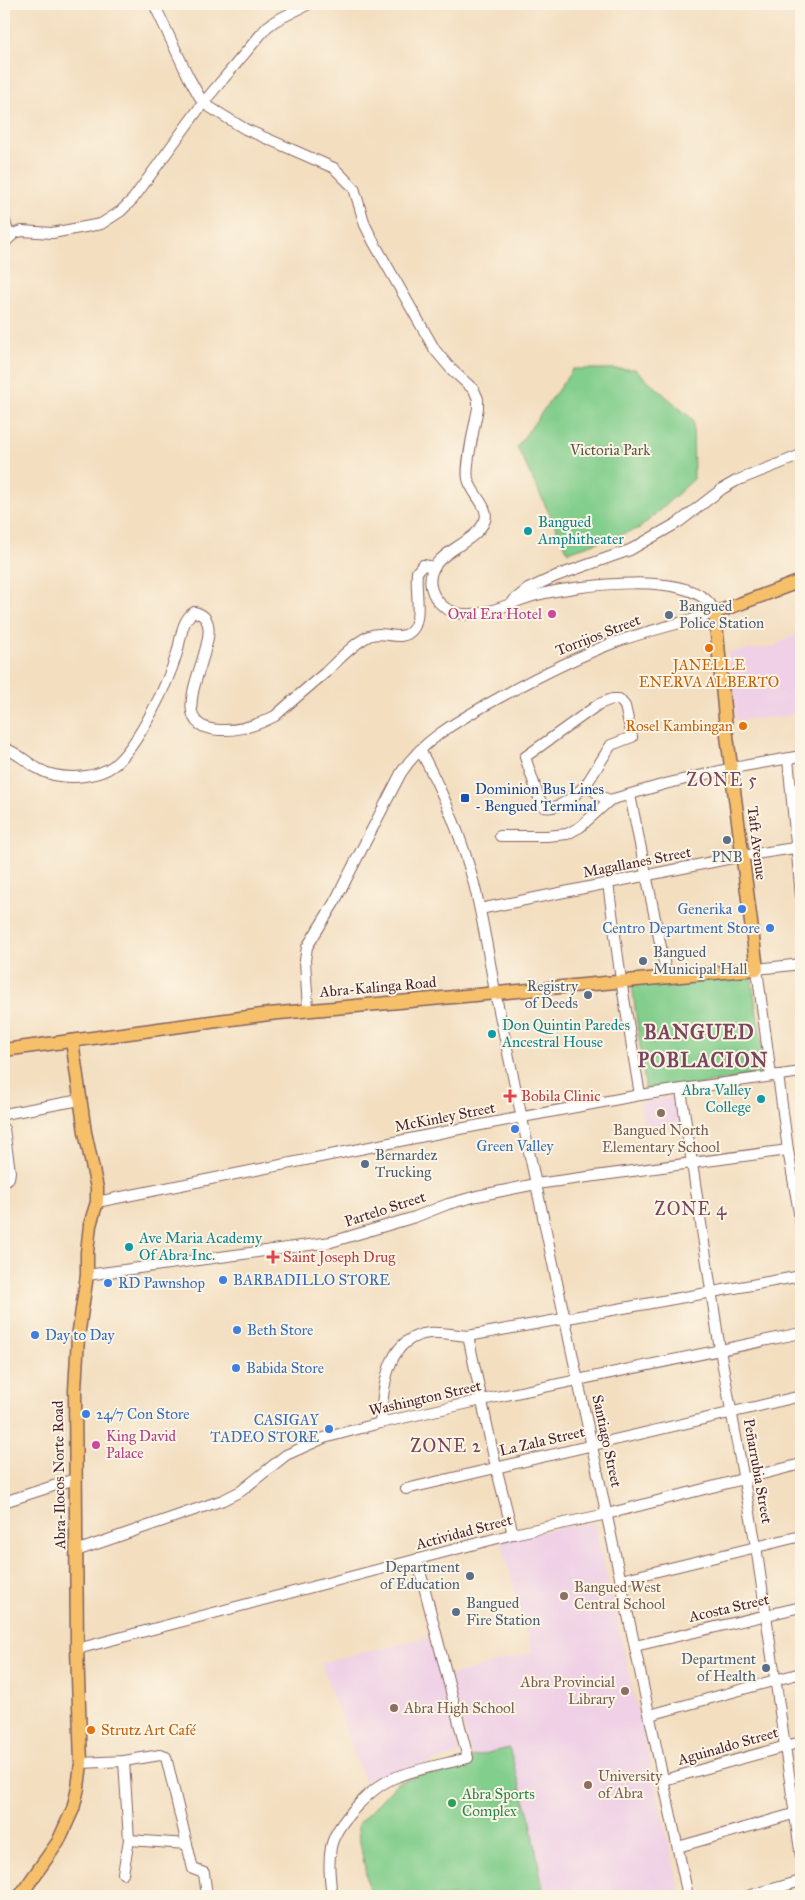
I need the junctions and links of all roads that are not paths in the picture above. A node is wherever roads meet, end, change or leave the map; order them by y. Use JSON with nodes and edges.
{"nodes":[{"id":1,"x":154,"y":4,"type":"edge"},
{"id":2,"x":309,"y":4,"type":"edge"},
{"id":3,"x":203,"y":103,"type":"junction"},
{"id":4,"x":4,"y":217,"type":"edge"},
{"id":5,"x":6,"y":240,"type":"edge"},
{"id":6,"x":801,"y":455,"type":"edge"},
{"id":7,"x":435,"y":567,"type":"junction"},
{"id":8,"x":801,"y":580,"type":"edge"},
{"id":9,"x":510,"y":603,"type":"junction"},
{"id":10,"x":715,"y":613,"type":"junction"},
{"id":11,"x":4,"y":748,"type":"edge"},
{"id":12,"x":420,"y":750,"type":"junction"},
{"id":13,"x":801,"y":756,"type":"edge"},
{"id":14,"x":788,"y":759,"type":"junction"},
{"id":15,"x":732,"y":768,"type":"junction"},
{"id":16,"x":586,"y":785,"type":"junction"},
{"id":17,"x":630,"y":795,"type":"junction"},
{"id":18,"x":610,"y":800,"type":"junction"},
{"id":19,"x":500,"y":836,"type":"dead end"},
{"id":20,"x":799,"y":847,"type":"edge"},
{"id":21,"x":742,"y":856,"type":"junction"},
{"id":22,"x":646,"y":875,"type":"junction"},
{"id":23,"x":608,"y":883,"type":"junction"},
{"id":24,"x":801,"y":896,"type":"edge"},
{"id":25,"x":480,"y":909,"type":"junction"},
{"id":26,"x":801,"y":964,"type":"edge"},
{"id":27,"x":757,"y":968,"type":"junction"},
{"id":28,"x":667,"y":977,"type":"junction"},
{"id":29,"x":621,"y":980,"type":"junction"},
{"id":30,"x":496,"y":992,"type":"junction"},
{"id":31,"x":308,"y":1010,"type":"junction"},
{"id":32,"x":72,"y":1041,"type":"junction"},
{"id":33,"x":4,"y":1050,"type":"edge"},
{"id":34,"x":801,"y":1072,"type":"edge"},
{"id":35,"x":775,"y":1076,"type":"junction"},
{"id":36,"x":681,"y":1090,"type":"junction"},
{"id":37,"x":640,"y":1096,"type":"junction"},
{"id":38,"x":80,"y":1100,"type":"junction"},
{"id":39,"x":4,"y":1114,"type":"edge"},
{"id":40,"x":522,"y":1118,"type":"junction"},
{"id":41,"x":4,"y":1129,"type":"edge"},
{"id":42,"x":788,"y":1150,"type":"junction"},
{"id":43,"x":690,"y":1162,"type":"junction"},
{"id":44,"x":4,"y":1181,"type":"edge"},
{"id":45,"x":536,"y":1184,"type":"junction"},
{"id":46,"x":97,"y":1202,"type":"junction"},
{"id":47,"x":801,"y":1224,"type":"edge"},
{"id":48,"x":87,"y":1275,"type":"junction"},
{"id":49,"x":801,"y":1276,"type":"edge"},
{"id":50,"x":711,"y":1291,"type":"junction"},
{"id":51,"x":565,"y":1318,"type":"junction"},
{"id":52,"x":801,"y":1333,"type":"edge"},
{"id":53,"x":468,"y":1336,"type":"junction"},
{"id":54,"x":720,"y":1350,"type":"junction"},
{"id":55,"x":578,"y":1381,"type":"junction"},
{"id":56,"x":801,"y":1396,"type":"edge"},
{"id":57,"x":482,"y":1400,"type":"junction"},
{"id":58,"x":732,"y":1412,"type":"junction"},
{"id":59,"x":380,"y":1423,"type":"junction"},
{"id":60,"x":592,"y":1444,"type":"junction"},
{"id":61,"x":801,"y":1464,"type":"edge"},
{"id":62,"x":496,"y":1467,"type":"junction"},
{"id":63,"x":75,"y":1479,"type":"junction"},
{"id":64,"x":744,"y":1480,"type":"junction"},
{"id":65,"x":406,"y":1489,"type":"dead end"},
{"id":66,"x":4,"y":1502,"type":"edge"},
{"id":67,"x":607,"y":1514,"type":"junction"},
{"id":68,"x":513,"y":1534,"type":"junction"},
{"id":69,"x":801,"y":1536,"type":"edge"},
{"id":70,"x":756,"y":1546,"type":"junction"},
{"id":71,"x":76,"y":1551,"type":"junction"},
{"id":72,"x":417,"y":1559,"type":"junction"},
{"id":73,"x":621,"y":1580,"type":"junction"},
{"id":74,"x":801,"y":1607,"type":"edge"},
{"id":75,"x":766,"y":1615,"type":"junction"},
{"id":76,"x":635,"y":1646,"type":"junction"},
{"id":77,"x":77,"y":1648,"type":"junction"},
{"id":78,"x":801,"y":1673,"type":"edge"},
{"id":79,"x":776,"y":1680,"type":"junction"},
{"id":80,"x":650,"y":1715,"type":"junction"},
{"id":81,"x":801,"y":1742,"type":"edge"},
{"id":82,"x":786,"y":1746,"type":"junction"},
{"id":83,"x":124,"y":1760,"type":"junction"},
{"id":84,"x":81,"y":1762,"type":"junction"},
{"id":85,"x":664,"y":1780,"type":"junction"},
{"id":86,"x":798,"y":1813,"type":"edge"},
{"id":87,"x":129,"y":1840,"type":"junction"},
{"id":88,"x":187,"y":1844,"type":"junction"},
{"id":89,"x":678,"y":1847,"type":"junction"},
{"id":90,"x":801,"y":1857,"type":"edge"},
{"id":91,"x":123,"y":1873,"type":"dead end"},
{"id":92,"x":801,"y":1881,"type":"edge"},
{"id":93,"x":20,"y":1896,"type":"edge"},
{"id":94,"x":207,"y":1896,"type":"edge"},
{"id":95,"x":332,"y":1896,"type":"edge"},
{"id":96,"x":688,"y":1896,"type":"edge"},
{"id":97,"x":748,"y":1896,"type":"edge"}],
"edges":[{"from":1,"to":3,"type":"street"},
{"from":2,"to":3,"type":"street"},
{"from":3,"to":5,"type":"street"},
{"from":3,"to":7,"type":"street"},
{"from":4,"to":5,"type":"street"},
{"from":6,"to":9,"type":"street"},
{"from":7,"to":9,"type":"street"},
{"from":7,"to":11,"type":"street"},
{"from":8,"to":10,"type":"main road","name":"Torrijos Street"},
{"from":9,"to":10,"type":"street"},
{"from":10,"to":12,"type":"street","name":"Torrijos Street"},
{"from":10,"to":15,"type":"main road","name":"Taft Avenue"},
{"from":12,"to":25,"type":"street","name":"Santiago Street"},
{"from":12,"to":31,"type":"street","name":"Torrijos Street"},
{"from":13,"to":14,"type":"street"},
{"from":14,"to":15,"type":"street"},
{"from":14,"to":20,"type":"street"},
{"from":15,"to":17,"type":"street"},
{"from":15,"to":21,"type":"main road","name":"Taft Avenue"},
{"from":16,"to":16,"type":"street"},
{"from":16,"to":18,"type":"street"},
{"from":17,"to":18,"type":"street"},
{"from":17,"to":22,"type":"street"},
{"from":18,"to":19,"type":"street"},
{"from":20,"to":21,"type":"street","name":"Magallanes Street"},
{"from":20,"to":24,"type":"street"},
{"from":21,"to":22,"type":"street","name":"Magallanes Street"},
{"from":21,"to":27,"type":"main road","name":"Taft Avenue"},
{"from":22,"to":23,"type":"street","name":"Magallanes Street"},
{"from":22,"to":28,"type":"street"},
{"from":23,"to":25,"type":"street","name":"Magallanes Street"},
{"from":23,"to":29,"type":"street"},
{"from":25,"to":30,"type":"street","name":"Santiago Street"},
{"from":26,"to":27,"type":"street"},
{"from":27,"to":28,"type":"main road","name":"Abra-Kalinga Road"},
{"from":27,"to":35,"type":"street","name":"Taft Avenue"},
{"from":28,"to":29,"type":"main road","name":"Abra-Kalinga Road"},
{"from":29,"to":30,"type":"main road","name":"Abra-Kalinga Road"},
{"from":29,"to":37,"type":"street"},
{"from":30,"to":31,"type":"main road","name":"Abra-Kalinga Road"},
{"from":30,"to":40,"type":"street","name":"Santiago Street"},
{"from":31,"to":32,"type":"main road","name":"Abra-Kalinga Road"},
{"from":32,"to":33,"type":"main road","name":"Abra-Kalinga Road"},
{"from":32,"to":38,"type":"main road","name":"Abra-Ilocos Norte Road"},
{"from":34,"to":35,"type":"street","name":"McKinley Street"},
{"from":35,"to":36,"type":"street","name":"McKinley Street"},
{"from":35,"to":42,"type":"street","name":"Taft Avenue"},
{"from":36,"to":37,"type":"street","name":"McKinley Street"},
{"from":36,"to":43,"type":"street","name":"Peñarrubia Street"},
{"from":37,"to":40,"type":"street","name":"McKinley Street"},
{"from":38,"to":39,"type":"street"},
{"from":38,"to":46,"type":"main road","name":"Abra-Ilocos Norte Road"},
{"from":40,"to":45,"type":"street","name":"Santiago Street"},
{"from":40,"to":46,"type":"street","name":"McKinley Street"},
{"from":41,"to":44,"type":"street"},
{"from":42,"to":43,"type":"street","name":"Partelo Street"},
{"from":42,"to":47,"type":"street","name":"Taft Avenue"},
{"from":43,"to":45,"type":"street","name":"Partelo Street"},
{"from":43,"to":50,"type":"street","name":"Peñarrubia Street"},
{"from":45,"to":48,"type":"street","name":"Partelo Street"},
{"from":45,"to":51,"type":"street","name":"Santiago Street"},
{"from":46,"to":48,"type":"main road","name":"Abra-Ilocos Norte Road"},
{"from":48,"to":63,"type":"main road","name":"Abra-Ilocos Norte Road"},
{"from":49,"to":50,"type":"street"},
{"from":50,"to":51,"type":"street"},
{"from":50,"to":54,"type":"street","name":"Peñarrubia Street"},
{"from":51,"to":53,"type":"street"},
{"from":51,"to":55,"type":"street","name":"Santiago Street"},
{"from":52,"to":54,"type":"street","name":"Washington Street"},
{"from":53,"to":57,"type":"street"},
{"from":53,"to":59,"type":"street"},
{"from":54,"to":55,"type":"street","name":"Washington Street"},
{"from":54,"to":58,"type":"street","name":"Peñarrubia Street"},
{"from":55,"to":57,"type":"street","name":"Washington Street"},
{"from":55,"to":60,"type":"street","name":"Santiago Street"},
{"from":56,"to":58,"type":"street","name":"La Zala Street"},
{"from":57,"to":59,"type":"street","name":"Washington Street"},
{"from":57,"to":62,"type":"street"},
{"from":58,"to":60,"type":"street","name":"La Zala Street"},
{"from":58,"to":64,"type":"street","name":"Peñarrubia Street"},
{"from":59,"to":71,"type":"street","name":"Washington Street"},
{"from":60,"to":62,"type":"street","name":"La Zala Street"},
{"from":60,"to":67,"type":"street","name":"Santiago Street"},
{"from":61,"to":64,"type":"street","name":"Actividad Street"},
{"from":62,"to":65,"type":"street","name":"La Zala Street"},
{"from":62,"to":68,"type":"street"},
{"from":63,"to":66,"type":"street"},
{"from":63,"to":71,"type":"main road","name":"Abra-Ilocos Norte Road"},
{"from":64,"to":67,"type":"street","name":"Actividad Street"},
{"from":64,"to":70,"type":"street","name":"Peñarrubia Street"},
{"from":67,"to":68,"type":"street","name":"Actividad Street"},
{"from":67,"to":73,"type":"street","name":"Santiago Street"},
{"from":68,"to":72,"type":"street","name":"Actividad Street"},
{"from":69,"to":70,"type":"street"},
{"from":70,"to":73,"type":"street"},
{"from":70,"to":75,"type":"street","name":"Peñarrubia Street"},
{"from":71,"to":77,"type":"main road","name":"Abra-Ilocos Norte Road"},
{"from":72,"to":77,"type":"street","name":"Actividad Street"},
{"from":72,"to":95,"type":"street"},
{"from":73,"to":76,"type":"street","name":"Santiago Street"},
{"from":74,"to":75,"type":"street","name":"Acosta Street"},
{"from":75,"to":76,"type":"street","name":"Acosta Street"},
{"from":75,"to":79,"type":"street","name":"Peñarrubia Street"},
{"from":76,"to":80,"type":"street","name":"Santiago Street"},
{"from":77,"to":84,"type":"main road","name":"Abra-Ilocos Norte Road"},
{"from":78,"to":79,"type":"street"},
{"from":79,"to":80,"type":"street"},
{"from":79,"to":82,"type":"street","name":"Peñarrubia Street"},
{"from":80,"to":85,"type":"street","name":"Santiago Street"},
{"from":81,"to":82,"type":"street","name":"Aguinaldo Street"},
{"from":82,"to":85,"type":"street","name":"Aguinaldo Street"},
{"from":82,"to":86,"type":"street","name":"Peñarrubia Street"},
{"from":83,"to":84,"type":"street"},
{"from":83,"to":87,"type":"street"},
{"from":83,"to":88,"type":"street"},
{"from":84,"to":93,"type":"main road","name":"Abra-Ilocos Norte Road"},
{"from":85,"to":89,"type":"street","name":"Santiago Street"},
{"from":86,"to":89,"type":"street"},
{"from":86,"to":90,"type":"street","name":"Peñarrubia Street"},
{"from":87,"to":88,"type":"street"},
{"from":87,"to":91,"type":"street"},
{"from":88,"to":94,"type":"street"},
{"from":89,"to":96,"type":"street","name":"Santiago Street"},
{"from":92,"to":97,"type":"street"}]}
